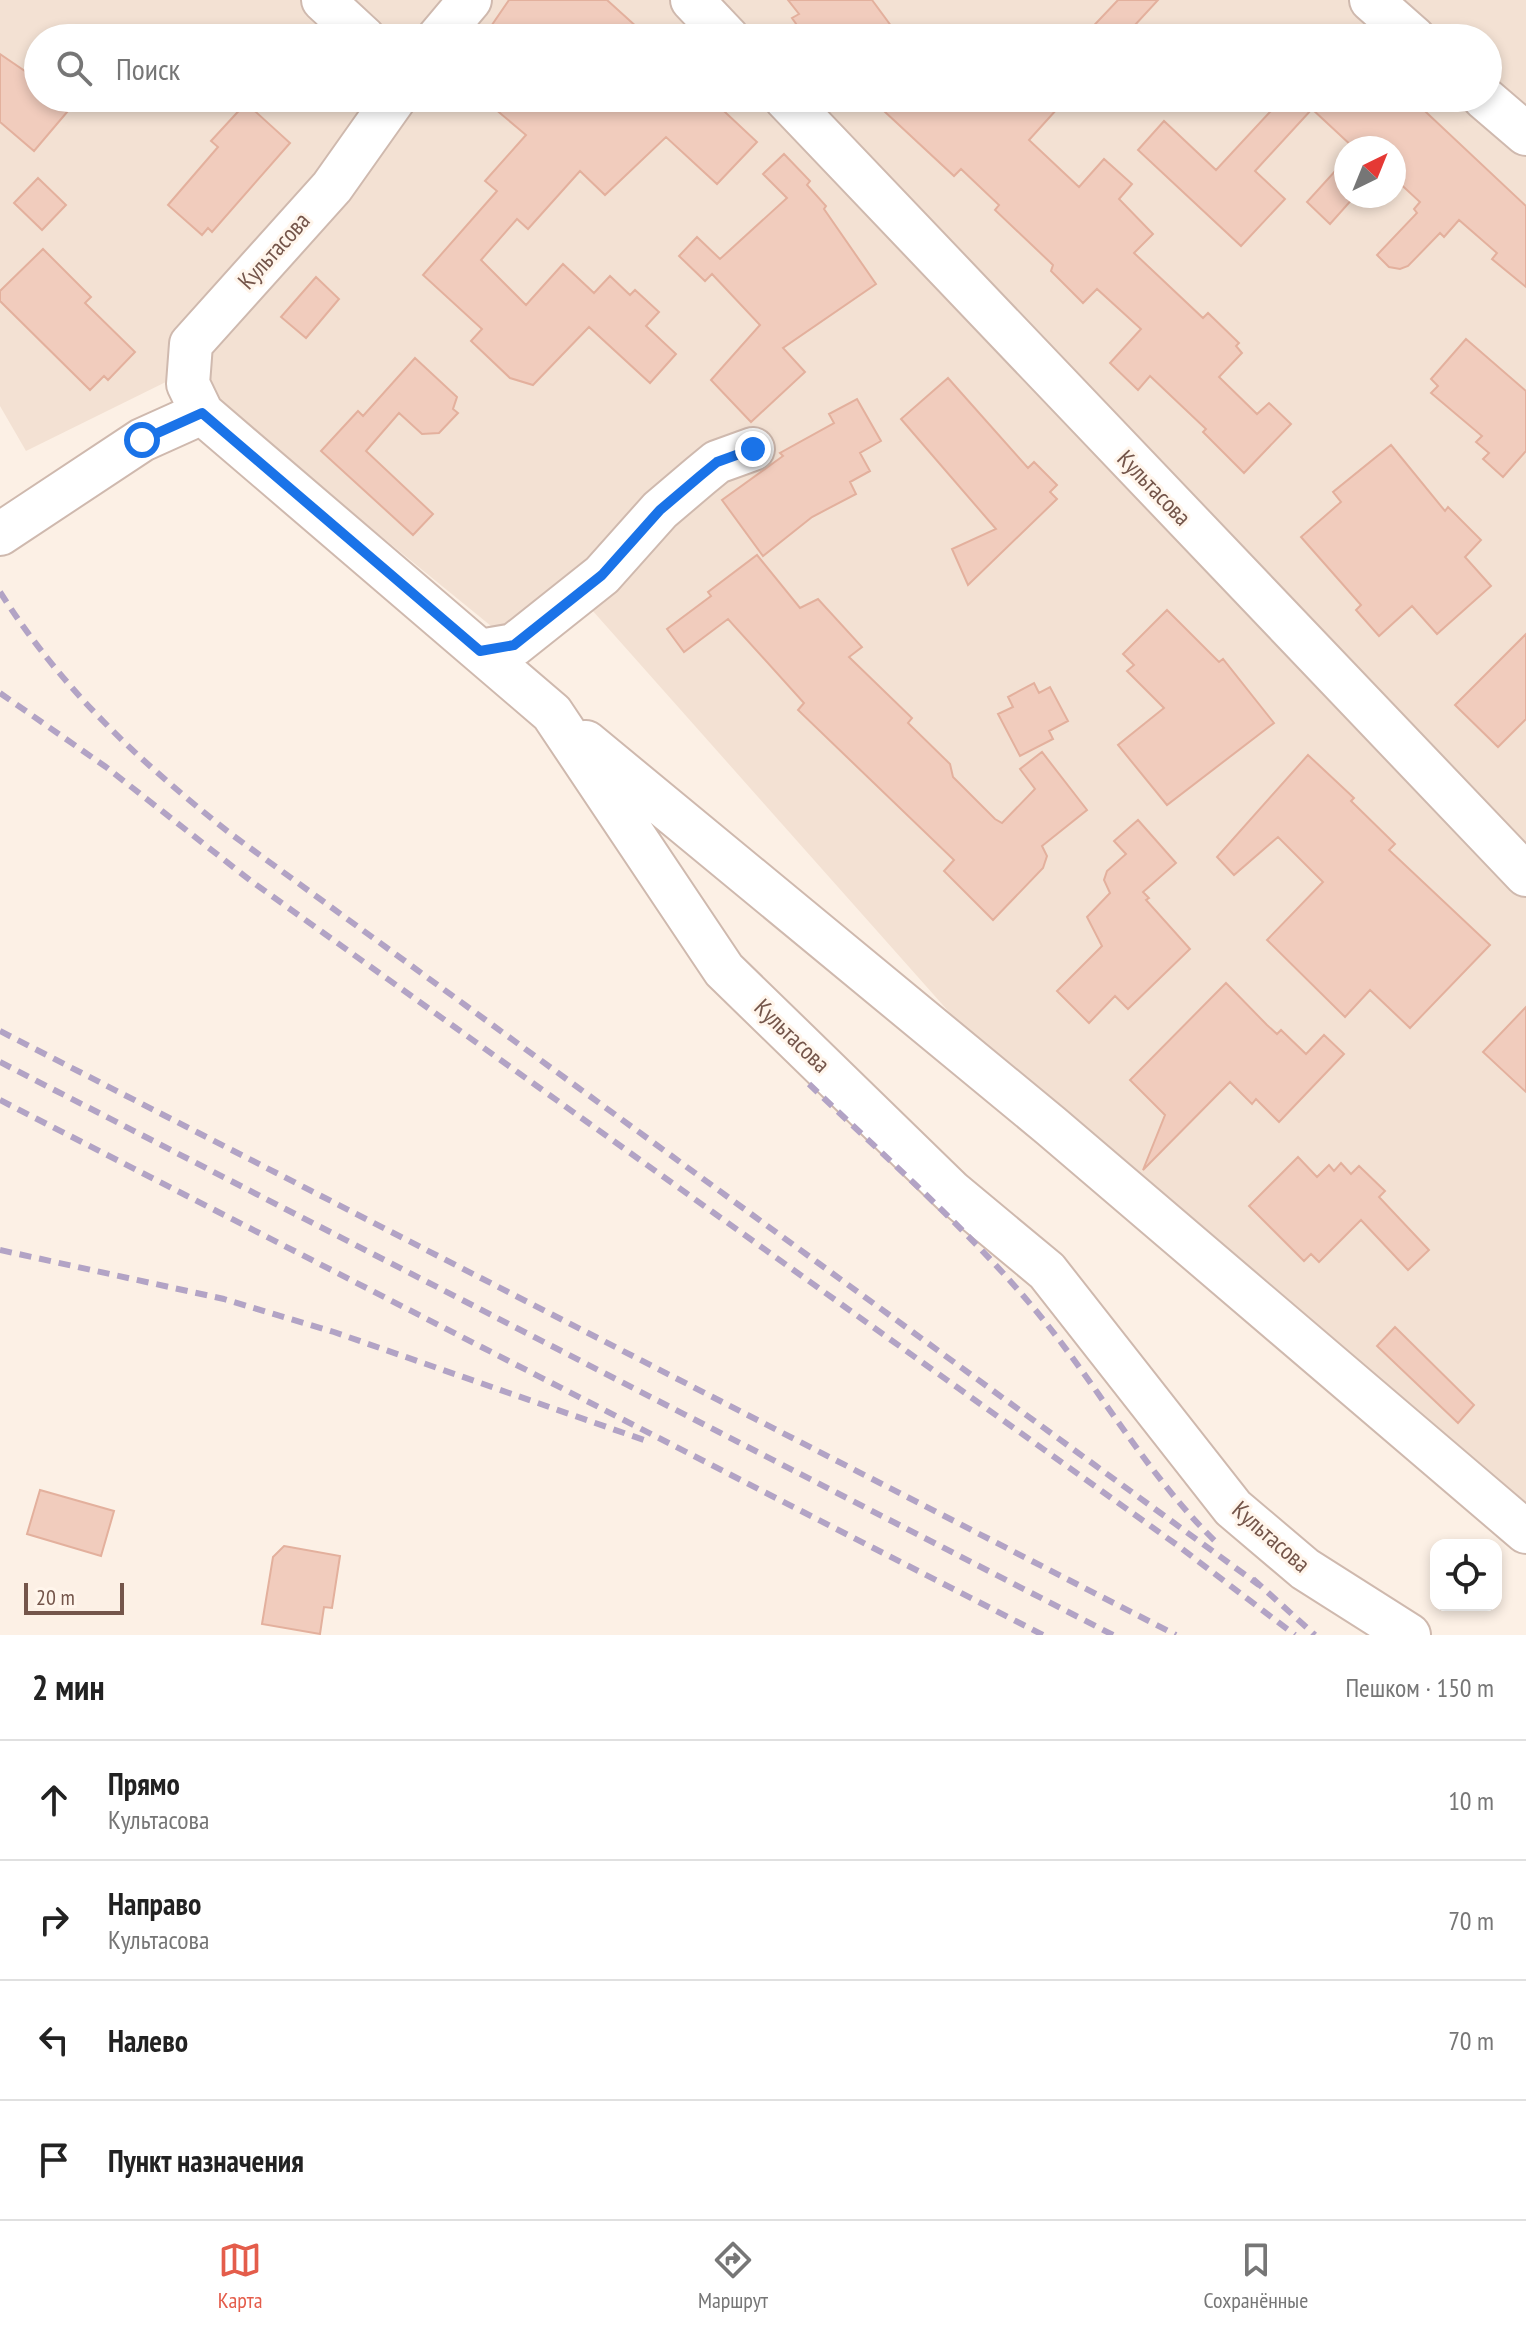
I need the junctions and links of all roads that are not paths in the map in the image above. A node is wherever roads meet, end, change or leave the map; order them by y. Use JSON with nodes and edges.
{"nodes":[{"id":1,"x":323,"y":0,"type":"edge"},
{"id":2,"x":470,"y":0,"type":"edge"},
{"id":3,"x":692,"y":0,"type":"edge"},
{"id":4,"x":1371,"y":0,"type":"edge"},
{"id":5,"x":349,"y":24,"type":"edge"},
{"id":6,"x":450,"y":24,"type":"edge"},
{"id":7,"x":715,"y":24,"type":"edge"},
{"id":8,"x":1398,"y":24,"type":"edge"},
{"id":9,"x":385,"y":112,"type":"edge"},
{"id":10,"x":798,"y":112,"type":"edge"},
{"id":11,"x":1500,"y":112,"type":"edge"},
{"id":12,"x":1526,"y":134,"type":"edge"},
{"id":13,"x":202,"y":413,"type":"junction"},
{"id":14,"x":753,"y":449,"type":"dead end"},
{"id":15,"x":0,"y":534,"type":"edge"},
{"id":16,"x":480,"y":651,"type":"junction"},
{"id":17,"x":552,"y":713,"type":"junction"},
{"id":18,"x":1526,"y":875,"type":"edge"},
{"id":19,"x":1526,"y":1532,"type":"edge"},
{"id":20,"x":1409,"y":1635,"type":"edge"}],
"edges":[{"from":1,"to":5,"type":"street"},
{"from":2,"to":6,"type":"street"},
{"from":3,"to":7,"type":"street"},
{"from":4,"to":8,"type":"street"},
{"from":9,"to":13,"type":"street","name":"Культасова"},
{"from":10,"to":18,"type":"street","name":"Культасова"},
{"from":11,"to":12,"type":"street"},
{"from":13,"to":15,"type":"street"},
{"from":13,"to":16,"type":"street","name":"Культасова"},
{"from":14,"to":16,"type":"street"},
{"from":16,"to":17,"type":"street","name":"Культасова"},
{"from":17,"to":19,"type":"street"},
{"from":17,"to":20,"type":"street","name":"Культасова"}]}
